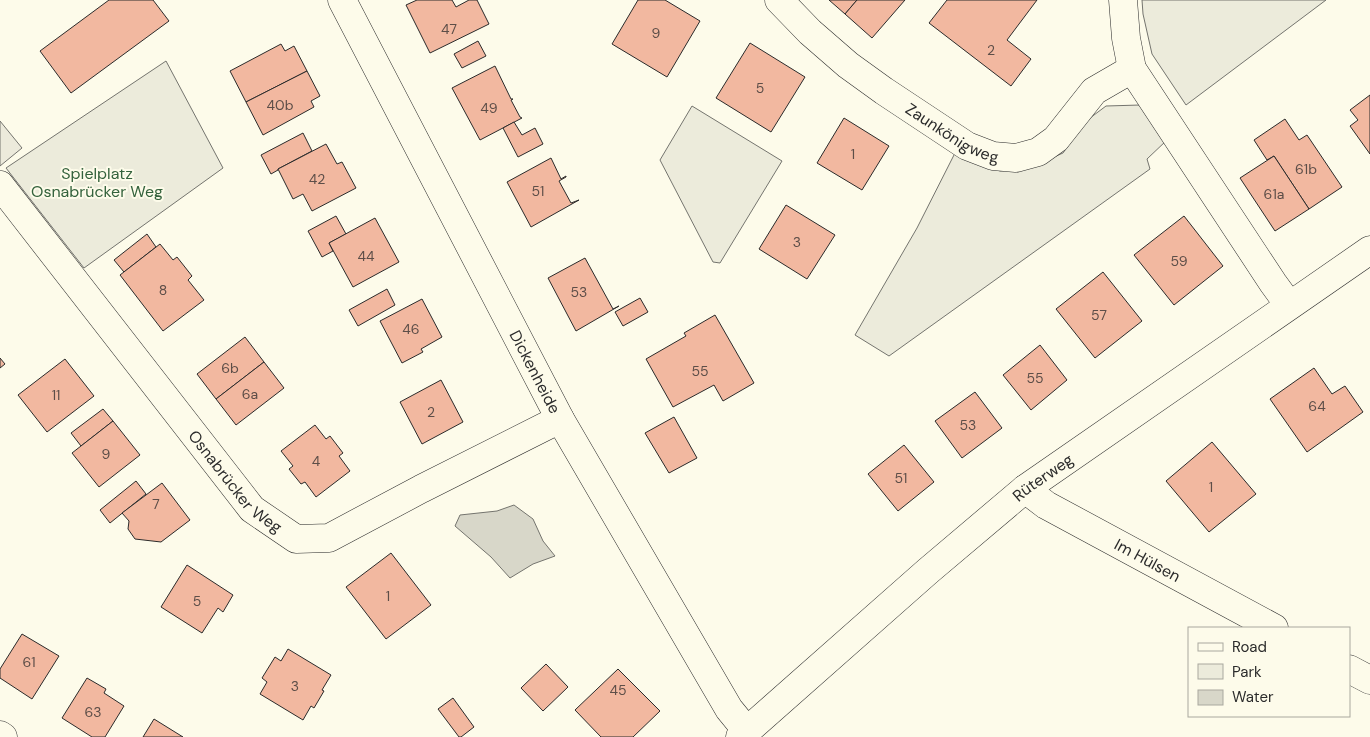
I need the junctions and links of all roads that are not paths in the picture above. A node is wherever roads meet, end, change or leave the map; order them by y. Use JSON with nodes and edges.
{"nodes":[{"id":1,"x":342,"y":0,"type":"edge"},
{"id":2,"x":779,"y":0,"type":"edge"},
{"id":3,"x":1123,"y":0,"type":"edge"},
{"id":4,"x":1132,"y":69,"type":"junction"},
{"id":5,"x":0,"y":185,"type":"edge"},
{"id":6,"x":1370,"y":250,"type":"edge"},
{"id":7,"x":1289,"y":305,"type":"junction"},
{"id":8,"x":560,"y":420,"type":"junction"},
{"id":9,"x":1025,"y":489,"type":"junction"},
{"id":10,"x":1272,"y":627,"type":"edge"},
{"id":11,"x":1350,"y":669,"type":"edge"},
{"id":12,"x":1370,"y":680,"type":"edge"},
{"id":13,"x":743,"y":734,"type":"edge"}],
"edges":[{"from":1,"to":8,"type":"street","name":"Dickenheide"},
{"from":2,"to":4,"type":"street","name":"Zaunkönigweg"},
{"from":3,"to":4,"type":"street"},
{"from":4,"to":7,"type":"street"},
{"from":5,"to":8,"type":"street","name":"Osnabrücker Weg"},
{"from":6,"to":7,"type":"street","name":"Rüterweg"},
{"from":7,"to":9,"type":"street","name":"Rüterweg"},
{"from":8,"to":13,"type":"street","name":"Dickenheide"},
{"from":9,"to":10,"type":"street","name":"Im Hülsen"},
{"from":9,"to":13,"type":"street","name":"Rüterweg"},
{"from":11,"to":12,"type":"street"}]}
